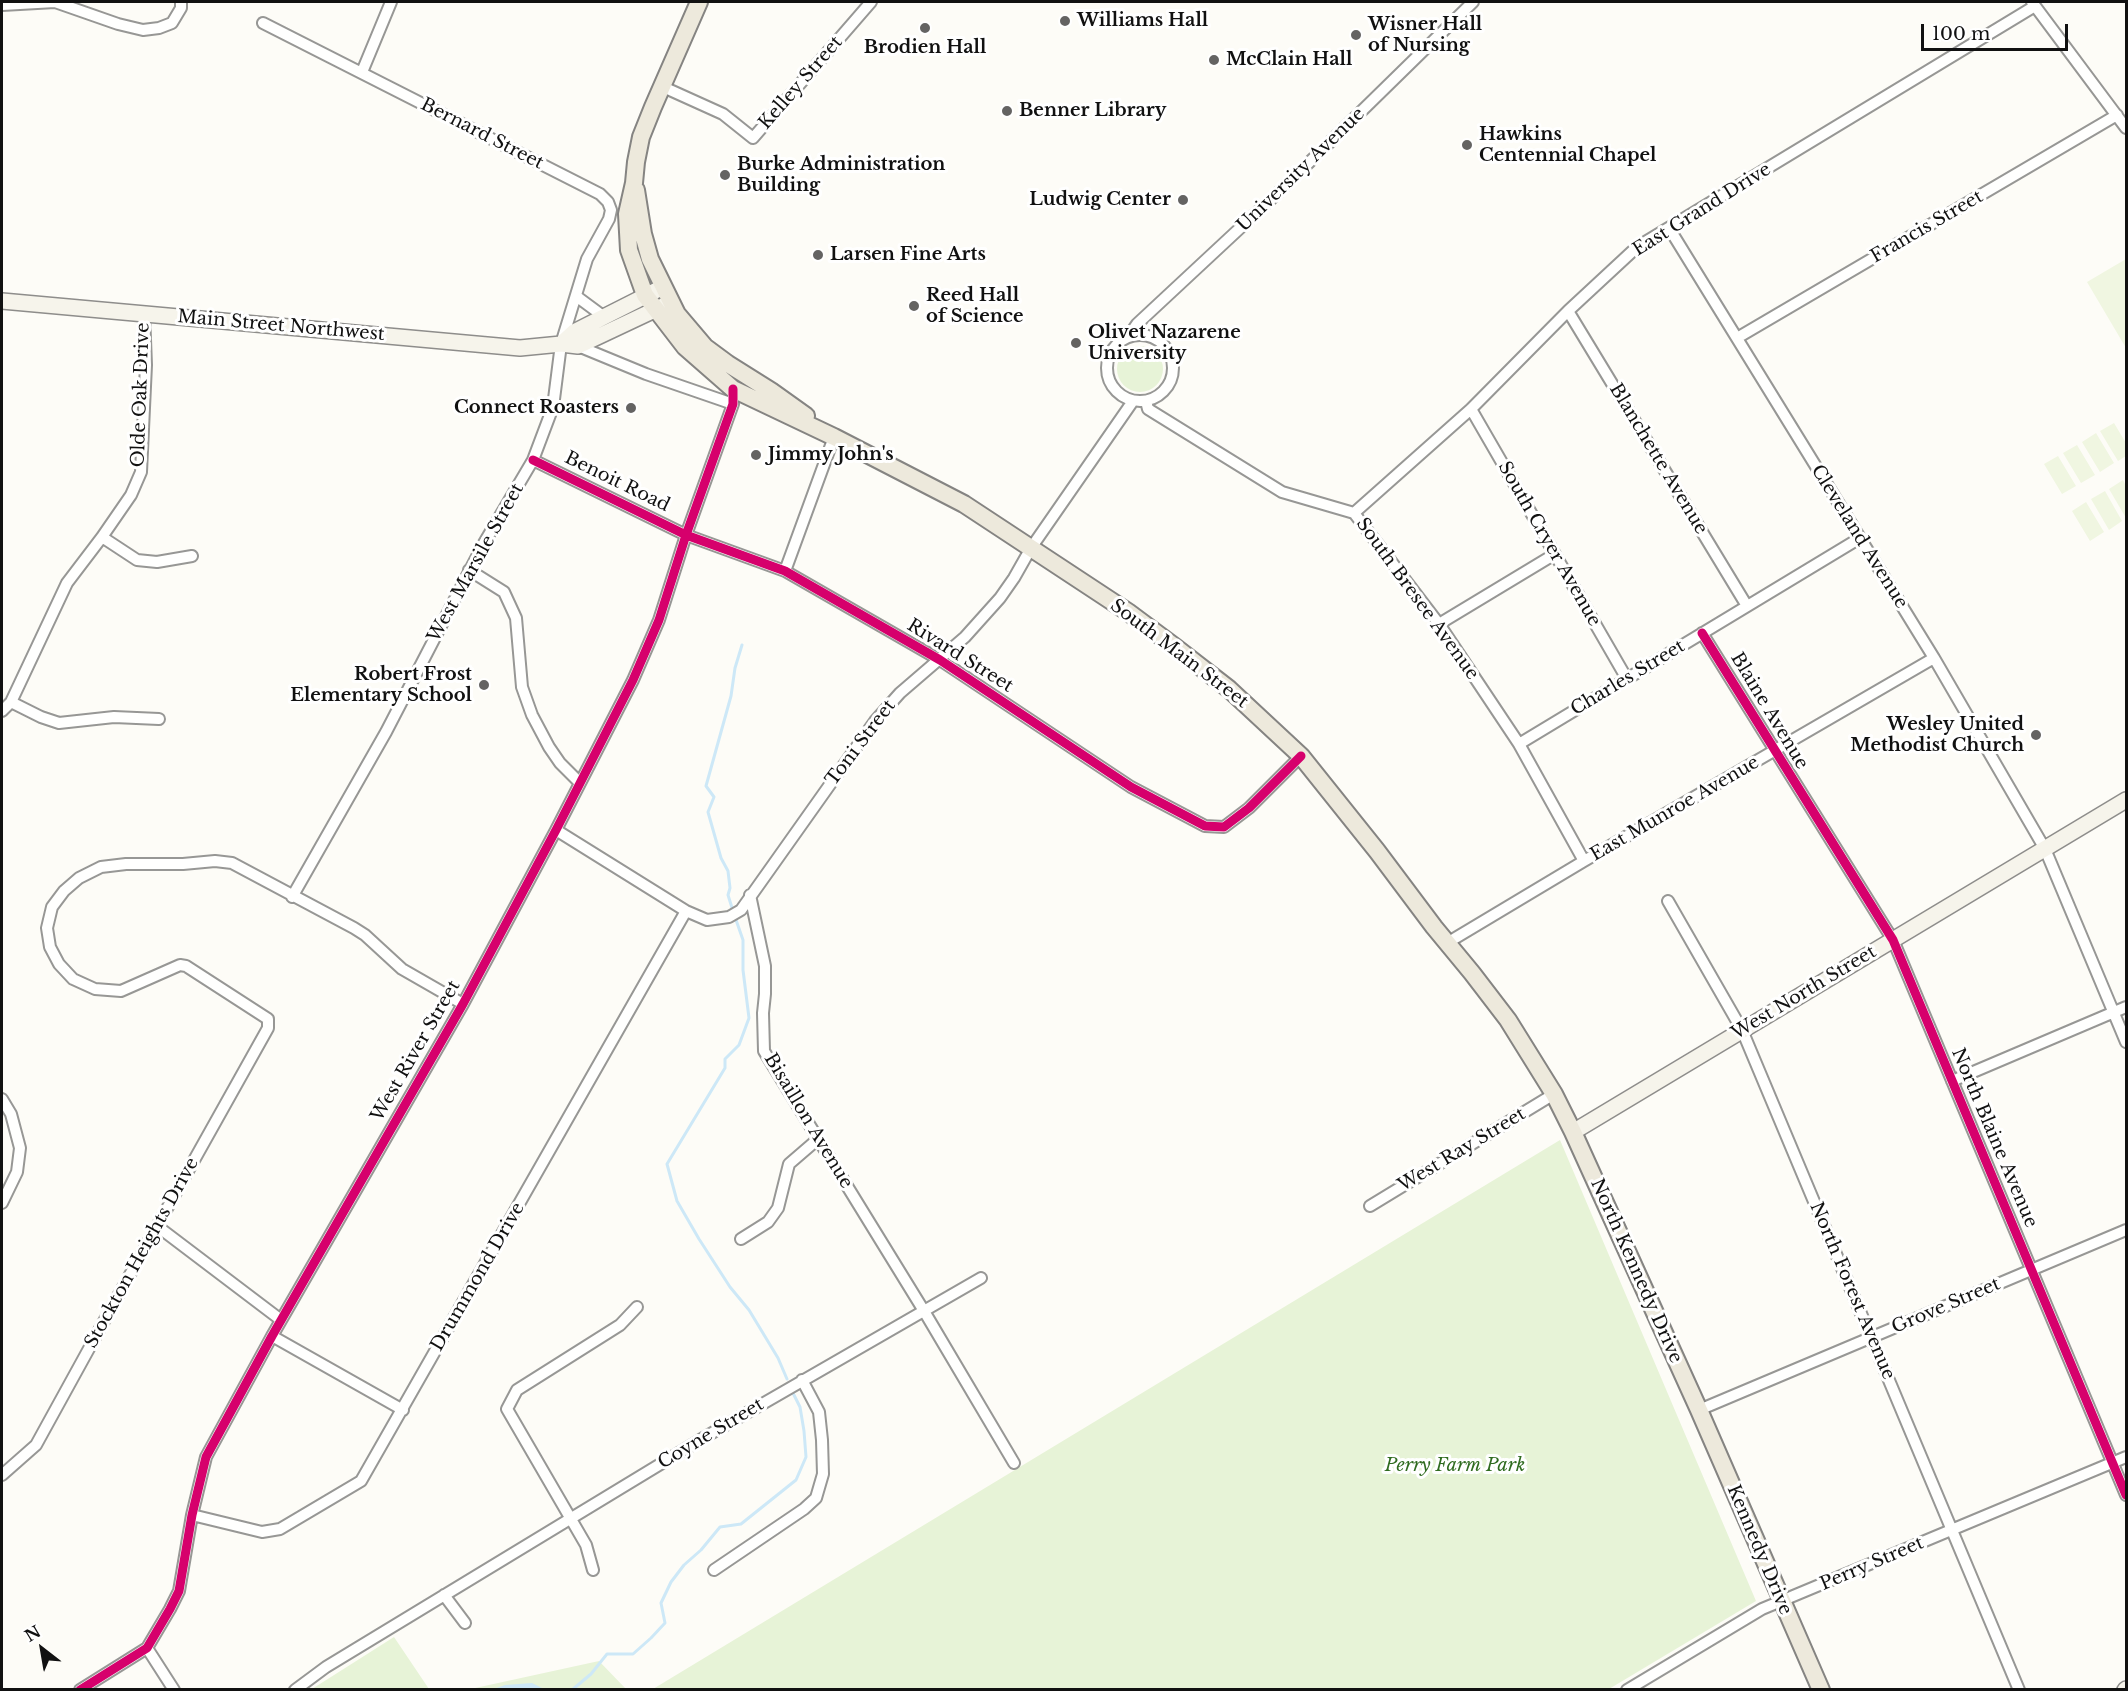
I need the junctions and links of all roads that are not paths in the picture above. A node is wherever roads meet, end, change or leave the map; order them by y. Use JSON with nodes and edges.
{"nodes":[{"id":1,"x":181,"y":2,"type":"edge"},
{"id":2,"x":391,"y":2,"type":"edge"},
{"id":3,"x":699,"y":2,"type":"edge"},
{"id":4,"x":871,"y":2,"type":"edge"},
{"id":5,"x":1473,"y":2,"type":"edge"},
{"id":6,"x":2033,"y":4,"type":"edge"},
{"id":7,"x":2,"y":5,"type":"edge"},
{"id":8,"x":262,"y":23,"type":"dead end"},
{"id":9,"x":362,"y":72,"type":"junction"},
{"id":10,"x":661,"y":87,"type":"junction"},
{"id":11,"x":2117,"y":115,"type":"junction"},
{"id":12,"x":2127,"y":128,"type":"edge"},
{"id":13,"x":634,"y":183,"type":"junction"},
{"id":14,"x":1669,"y":228,"type":"junction"},
{"id":15,"x":645,"y":295,"type":"junction"},
{"id":16,"x":576,"y":296,"type":"junction"},
{"id":17,"x":663,"y":300,"type":"junction"},
{"id":18,"x":2,"y":301,"type":"edge"},
{"id":19,"x":1568,"y":311,"type":"junction"},
{"id":20,"x":144,"y":314,"type":"junction"},
{"id":21,"x":603,"y":316,"type":"junction"},
{"id":22,"x":1128,"y":338,"type":"junction"},
{"id":23,"x":1737,"y":338,"type":"junction"},
{"id":24,"x":561,"y":344,"type":"junction"},
{"id":25,"x":578,"y":346,"type":"junction"},
{"id":26,"x":733,"y":397,"type":"junction"},
{"id":27,"x":1133,"y":401,"type":"junction"},
{"id":28,"x":1146,"y":401,"type":"junction"},
{"id":29,"x":1471,"y":409,"type":"junction"},
{"id":30,"x":834,"y":437,"type":"junction"},
{"id":31,"x":533,"y":460,"type":"junction"},
{"id":32,"x":1354,"y":513,"type":"junction"},
{"id":33,"x":686,"y":535,"type":"junction"},
{"id":34,"x":102,"y":537,"type":"junction"},
{"id":35,"x":1860,"y":538,"type":"junction"},
{"id":36,"x":1031,"y":548,"type":"junction"},
{"id":37,"x":1556,"y":555,"type":"junction"},
{"id":38,"x":192,"y":556,"type":"dead end"},
{"id":39,"x":469,"y":570,"type":"junction"},
{"id":40,"x":785,"y":571,"type":"junction"},
{"id":41,"x":1748,"y":606,"type":"junction"},
{"id":42,"x":1439,"y":624,"type":"junction"},
{"id":43,"x":1702,"y":633,"type":"junction"},
{"id":44,"x":1934,"y":658,"type":"junction"},
{"id":45,"x":940,"y":660,"type":"junction"},
{"id":46,"x":1627,"y":679,"type":"junction"},
{"id":47,"x":11,"y":702,"type":"junction"},
{"id":48,"x":2,"y":711,"type":"edge"},
{"id":49,"x":159,"y":719,"type":"dead end"},
{"id":50,"x":1519,"y":744,"type":"junction"},
{"id":51,"x":1775,"y":752,"type":"junction"},
{"id":52,"x":1301,"y":756,"type":"junction"},
{"id":53,"x":580,"y":783,"type":"junction"},
{"id":54,"x":2127,"y":800,"type":"edge"},
{"id":55,"x":1808,"y":806,"type":"joint"},
{"id":56,"x":556,"y":830,"type":"junction"},
{"id":57,"x":2045,"y":849,"type":"junction"},
{"id":58,"x":1584,"y":861,"type":"junction"},
{"id":59,"x":750,"y":895,"type":"junction"},
{"id":60,"x":292,"y":897,"type":"junction"},
{"id":61,"x":1668,"y":901,"type":"dead end"},
{"id":62,"x":686,"y":912,"type":"junction"},
{"id":63,"x":1893,"y":940,"type":"junction"},
{"id":64,"x":1447,"y":943,"type":"junction"},
{"id":65,"x":463,"y":1004,"type":"junction"},
{"id":66,"x":2127,"y":1008,"type":"edge"},
{"id":67,"x":2114,"y":1013,"type":"junction"},
{"id":68,"x":1742,"y":1030,"type":"junction"},
{"id":69,"x":2127,"y":1042,"type":"edge"},
{"id":70,"x":1952,"y":1081,"type":"junction"},
{"id":71,"x":1554,"y":1094,"type":"junction"},
{"id":72,"x":2,"y":1099,"type":"edge"},
{"id":73,"x":1574,"y":1132,"type":"junction"},
{"id":74,"x":818,"y":1139,"type":"junction"},
{"id":75,"x":2,"y":1203,"type":"edge"},
{"id":76,"x":1370,"y":1206,"type":"dead end"},
{"id":77,"x":157,"y":1226,"type":"junction"},
{"id":78,"x":2127,"y":1230,"type":"edge"},
{"id":79,"x":741,"y":1239,"type":"dead end"},
{"id":80,"x":2032,"y":1270,"type":"junction"},
{"id":81,"x":981,"y":1278,"type":"dead end"},
{"id":82,"x":637,"y":1306,"type":"dead end"},
{"id":83,"x":924,"y":1311,"type":"junction"},
{"id":84,"x":281,"y":1320,"type":"junction"},
{"id":85,"x":272,"y":1336,"type":"junction"},
{"id":86,"x":1871,"y":1337,"type":"junction"},
{"id":87,"x":802,"y":1380,"type":"junction"},
{"id":88,"x":403,"y":1410,"type":"junction"},
{"id":89,"x":1699,"y":1410,"type":"junction"},
{"id":90,"x":2127,"y":1457,"type":"edge"},
{"id":91,"x":1014,"y":1463,"type":"dead end"},
{"id":92,"x":2113,"y":1463,"type":"junction"},
{"id":93,"x":2,"y":1475,"type":"edge"},
{"id":94,"x":2127,"y":1495,"type":"edge"},
{"id":95,"x":192,"y":1515,"type":"junction"},
{"id":96,"x":570,"y":1520,"type":"junction"},
{"id":97,"x":1952,"y":1530,"type":"junction"},
{"id":98,"x":593,"y":1570,"type":"dead end"},
{"id":99,"x":714,"y":1570,"type":"dead end"},
{"id":100,"x":444,"y":1595,"type":"junction"},
{"id":101,"x":1782,"y":1601,"type":"junction"},
{"id":102,"x":465,"y":1623,"type":"dead end"},
{"id":103,"x":147,"y":1647,"type":"junction"},
{"id":104,"x":80,"y":1689,"type":"edge"},
{"id":105,"x":174,"y":1689,"type":"edge"},
{"id":106,"x":295,"y":1689,"type":"edge"},
{"id":107,"x":1628,"y":1689,"type":"edge"},
{"id":108,"x":1821,"y":1689,"type":"edge"},
{"id":109,"x":2019,"y":1689,"type":"edge"}],
"edges":[{"from":1,"to":7,"type":"street"},
{"from":2,"to":9,"type":"street"},
{"from":3,"to":10,"type":"main road"},
{"from":4,"to":10,"type":"street","name":"Kelley Street"},
{"from":5,"to":22,"type":"street","name":"University Avenue"},
{"from":6,"to":11,"type":"street"},
{"from":6,"to":14,"type":"street","name":"East Grand Drive"},
{"from":8,"to":9,"type":"street","name":"Bernard Street"},
{"from":9,"to":16,"type":"street","name":"Bernard Street"},
{"from":10,"to":13,"type":"main road"},
{"from":11,"to":12,"type":"street"},
{"from":11,"to":23,"type":"street","name":"Francis Street"},
{"from":13,"to":15,"type":"main road"},
{"from":13,"to":17,"type":"main road"},
{"from":14,"to":19,"type":"street","name":"East Grand Drive"},
{"from":14,"to":23,"type":"street","name":"Cleveland Avenue"},
{"from":15,"to":17,"type":"main road"},
{"from":15,"to":21,"type":"main road"},
{"from":16,"to":21,"type":"street"},
{"from":16,"to":24,"type":"street","name":"Bernard Street"},
{"from":17,"to":25,"type":"main road"},
{"from":17,"to":26,"type":"main road","name":"South Main Street"},
{"from":17,"to":30,"type":"main road","name":"South Main Street"},
{"from":18,"to":20,"type":"main road","name":"Main Street Northwest"},
{"from":19,"to":29,"type":"street","name":"East Grand Drive"},
{"from":19,"to":41,"type":"street","name":"Blanchette Avenue"},
{"from":20,"to":24,"type":"main road","name":"Main Street Northwest"},
{"from":20,"to":34,"type":"street","name":"Olde Oak Drive"},
{"from":21,"to":24,"type":"main road"},
{"from":22,"to":27,"type":"street","name":"University Avenue"},
{"from":22,"to":28,"type":"street"},
{"from":23,"to":35,"type":"street","name":"Cleveland Avenue"},
{"from":24,"to":25,"type":"main road","name":"Main Street Northwest"},
{"from":24,"to":31,"type":"street","name":"West Marsile Street"},
{"from":25,"to":26,"type":"street","name":"South Main Street"},
{"from":26,"to":30,"type":"main road","name":"South Main Street"},
{"from":26,"to":33,"type":"street","name":"West River Street"},
{"from":27,"to":28,"type":"street"},
{"from":27,"to":36,"type":"street"},
{"from":28,"to":32,"type":"street","name":"South Bresee Avenue"},
{"from":29,"to":32,"type":"street","name":"East Grand Drive"},
{"from":29,"to":37,"type":"street","name":"South Cryer Avenue"},
{"from":30,"to":36,"type":"main road","name":"South Main Street"},
{"from":30,"to":40,"type":"street"},
{"from":31,"to":33,"type":"street","name":"Benoit Road"},
{"from":31,"to":39,"type":"street","name":"West Marsile Street"},
{"from":32,"to":42,"type":"street","name":"South Bresee Avenue"},
{"from":33,"to":40,"type":"street","name":"Rivard Street"},
{"from":33,"to":53,"type":"street","name":"West River Street"},
{"from":34,"to":38,"type":"street"},
{"from":34,"to":47,"type":"street","name":"Olde Oak Drive"},
{"from":35,"to":41,"type":"street","name":"Charles Street"},
{"from":35,"to":44,"type":"street","name":"Cleveland Avenue"},
{"from":36,"to":45,"type":"street","name":"Toni Street"},
{"from":36,"to":52,"type":"main road","name":"South Main Street"},
{"from":37,"to":42,"type":"street"},
{"from":37,"to":46,"type":"street","name":"South Cryer Avenue"},
{"from":39,"to":53,"type":"street"},
{"from":39,"to":60,"type":"street","name":"West Marsile Street"},
{"from":40,"to":45,"type":"street","name":"Rivard Street"},
{"from":41,"to":43,"type":"street","name":"Charles Street"},
{"from":42,"to":50,"type":"street","name":"South Bresee Avenue"},
{"from":43,"to":46,"type":"street","name":"Charles Street"},
{"from":43,"to":51,"type":"street","name":"Blaine Avenue"},
{"from":44,"to":51,"type":"street","name":"East Munroe Avenue"},
{"from":44,"to":57,"type":"street","name":"Cleveland Avenue"},
{"from":45,"to":52,"type":"street","name":"Rivard Street"},
{"from":45,"to":59,"type":"street","name":"Toni Street"},
{"from":46,"to":50,"type":"street","name":"Charles Street"},
{"from":47,"to":48,"type":"street","name":"Olde Oak Drive"},
{"from":47,"to":49,"type":"street"},
{"from":50,"to":58,"type":"street","name":"South Bresee Avenue"},
{"from":51,"to":55,"type":"street","name":"Blaine Avenue"},
{"from":51,"to":58,"type":"street","name":"East Munroe Avenue"},
{"from":52,"to":64,"type":"main road","name":"South Main Street"},
{"from":53,"to":56,"type":"street","name":"West River Street"},
{"from":54,"to":57,"type":"main road","name":"West North Street"},
{"from":55,"to":63,"type":"street","name":"North Blaine Avenue"},
{"from":56,"to":62,"type":"street"},
{"from":56,"to":65,"type":"street","name":"West River Street"},
{"from":57,"to":63,"type":"main road","name":"West North Street"},
{"from":57,"to":67,"type":"street","name":"Cleveland Avenue"},
{"from":58,"to":64,"type":"street","name":"East Munroe Avenue"},
{"from":59,"to":62,"type":"street"},
{"from":59,"to":74,"type":"street","name":"Bisaillon Avenue"},
{"from":60,"to":65,"type":"street"},
{"from":60,"to":77,"type":"street","name":"Stockton Heights Drive"},
{"from":61,"to":68,"type":"street","name":"North Forest Avenue"},
{"from":62,"to":88,"type":"street","name":"Drummond Drive"},
{"from":63,"to":68,"type":"main road","name":"West North Street"},
{"from":63,"to":70,"type":"street","name":"North Blaine Avenue"},
{"from":64,"to":71,"type":"main road","name":"South Main Street"},
{"from":65,"to":84,"type":"street","name":"West River Street"},
{"from":66,"to":67,"type":"street"},
{"from":67,"to":69,"type":"street","name":"Cleveland Avenue"},
{"from":67,"to":70,"type":"street"},
{"from":68,"to":73,"type":"main road","name":"West North Street"},
{"from":68,"to":86,"type":"street","name":"North Forest Avenue"},
{"from":70,"to":80,"type":"street","name":"North Blaine Avenue"},
{"from":71,"to":73,"type":"main road","name":"South Main Street"},
{"from":71,"to":76,"type":"street","name":"West Ray Street"},
{"from":72,"to":75,"type":"street"},
{"from":73,"to":89,"type":"main road","name":"North Kennedy Drive"},
{"from":74,"to":79,"type":"street"},
{"from":74,"to":83,"type":"street","name":"Bisaillon Avenue"},
{"from":77,"to":84,"type":"street"},
{"from":77,"to":93,"type":"street","name":"Stockton Heights Drive"},
{"from":78,"to":80,"type":"street","name":"Grove Street"},
{"from":80,"to":86,"type":"street","name":"Grove Street"},
{"from":80,"to":92,"type":"street","name":"North Blaine Avenue"},
{"from":81,"to":83,"type":"street","name":"Coyne Street"},
{"from":82,"to":96,"type":"street"},
{"from":83,"to":87,"type":"street","name":"Coyne Street"},
{"from":83,"to":91,"type":"street","name":"Bisaillon Avenue"},
{"from":84,"to":85,"type":"street","name":"West River Street"},
{"from":85,"to":88,"type":"street"},
{"from":85,"to":95,"type":"street","name":"West River Street"},
{"from":86,"to":89,"type":"street","name":"Grove Street"},
{"from":86,"to":97,"type":"street","name":"North Forest Avenue"},
{"from":87,"to":96,"type":"street","name":"Coyne Street"},
{"from":87,"to":99,"type":"street"},
{"from":88,"to":95,"type":"street","name":"Drummond Drive"},
{"from":89,"to":101,"type":"main road","name":"Kennedy Drive"},
{"from":90,"to":92,"type":"street","name":"Perry Street"},
{"from":92,"to":94,"type":"street","name":"North Blaine Avenue"},
{"from":92,"to":97,"type":"street","name":"Perry Street"},
{"from":95,"to":103,"type":"street","name":"West River Street"},
{"from":96,"to":98,"type":"street"},
{"from":96,"to":100,"type":"street","name":"Coyne Street"},
{"from":97,"to":101,"type":"street","name":"Perry Street"},
{"from":97,"to":109,"type":"street","name":"North Forest Avenue"},
{"from":100,"to":102,"type":"street"},
{"from":100,"to":106,"type":"street","name":"Coyne Street"},
{"from":101,"to":107,"type":"street","name":"Perry Street"},
{"from":101,"to":108,"type":"main road","name":"Kennedy Drive"},
{"from":103,"to":104,"type":"street","name":"West River Street"},
{"from":103,"to":105,"type":"street"}]}
